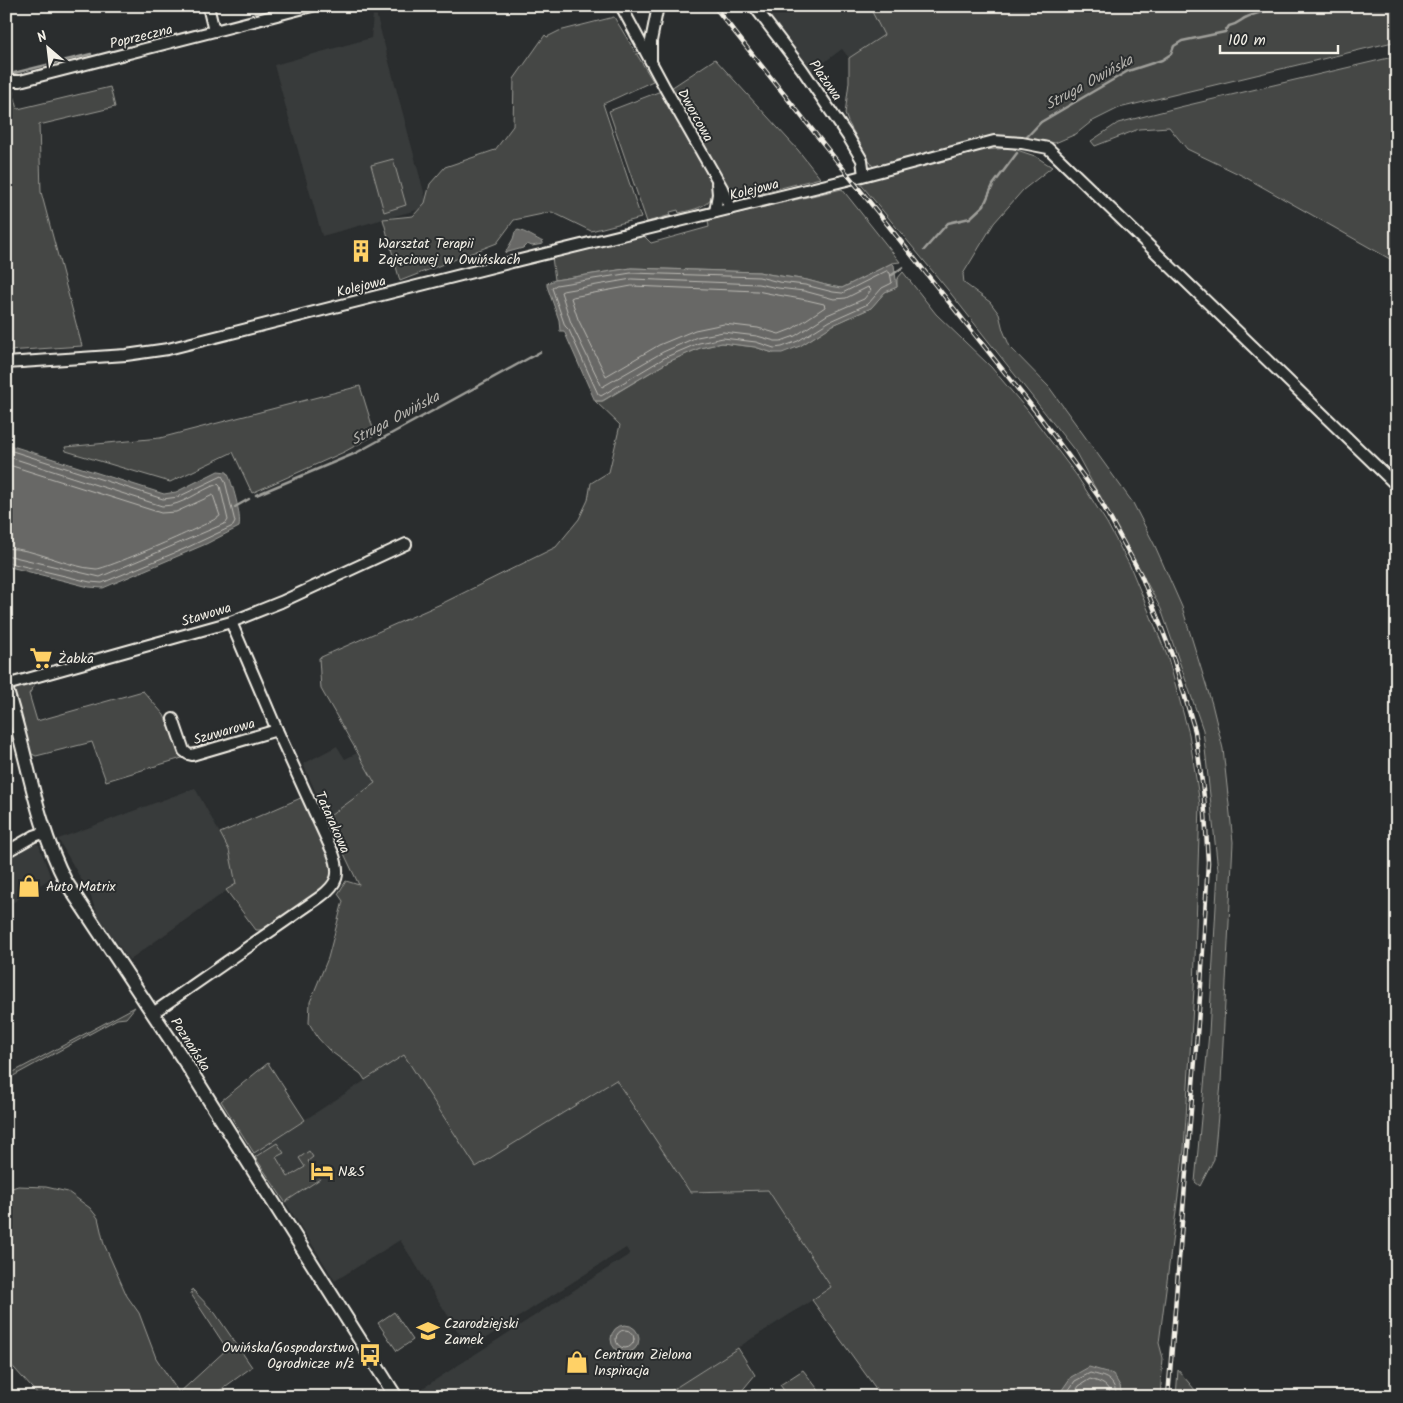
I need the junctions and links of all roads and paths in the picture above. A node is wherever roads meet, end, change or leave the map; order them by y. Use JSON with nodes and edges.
{"nodes":[{"id":1,"x":208,"y":6,"type":"edge"},
{"id":2,"x":312,"y":6,"type":"edge"},
{"id":3,"x":621,"y":6,"type":"edge"},
{"id":4,"x":658,"y":6,"type":"edge"},
{"id":5,"x":754,"y":6,"type":"edge"},
{"id":6,"x":214,"y":31,"type":"junction"},
{"id":7,"x":652,"y":36,"type":"junction"},
{"id":8,"x":638,"y":38,"type":"junction"},
{"id":9,"x":652,"y":63,"type":"junction"},
{"id":10,"x":6,"y":81,"type":"edge"},
{"id":11,"x":864,"y":175,"type":"junction"},
{"id":12,"x":716,"y":180,"type":"junction"},
{"id":13,"x":730,"y":209,"type":"junction"},
{"id":14,"x":715,"y":212,"type":"junction"},
{"id":15,"x":6,"y":363,"type":"edge"},
{"id":16,"x":1397,"y":486,"type":"edge"},
{"id":17,"x":406,"y":544,"type":"dead end"},
{"id":18,"x":231,"y":622,"type":"junction"},
{"id":19,"x":6,"y":687,"type":"edge"},
{"id":20,"x":172,"y":719,"type":"dead end"},
{"id":21,"x":277,"y":730,"type":"junction"},
{"id":22,"x":46,"y":832,"type":"junction"},
{"id":23,"x":6,"y":852,"type":"edge"},
{"id":24,"x":153,"y":1014,"type":"junction"},
{"id":25,"x":396,"y":1397,"type":"edge"}],
"edges":[{"from":1,"to":6,"type":"street"},
{"from":2,"to":6,"type":"street","name":"Poprzeczna"},
{"from":3,"to":8,"type":"street","name":"Dworcowa"},
{"from":4,"to":7,"type":"street","name":"Dworcowa"},
{"from":5,"to":11,"type":"street","name":"Plażowa"},
{"from":6,"to":10,"type":"street","name":"Poprzeczna"},
{"from":7,"to":8,"type":"street"},
{"from":7,"to":9,"type":"street","name":"Dworcowa"},
{"from":8,"to":9,"type":"street","name":"Dworcowa"},
{"from":9,"to":12,"type":"street","name":"Dworcowa"},
{"from":11,"to":13,"type":"street","name":"Kolejowa"},
{"from":11,"to":16,"type":"street","name":"Kolejowa"},
{"from":12,"to":13,"type":"street","name":"Dworcowa"},
{"from":12,"to":14,"type":"street","name":"Dworcowa"},
{"from":13,"to":14,"type":"street","name":"Kolejowa"},
{"from":14,"to":15,"type":"street","name":"Kolejowa"},
{"from":17,"to":18,"type":"street","name":"Stawowa"},
{"from":18,"to":19,"type":"street","name":"Stawowa"},
{"from":18,"to":21,"type":"street","name":"Tatarakowa"},
{"from":19,"to":22,"type":"main road","name":"Poznańska"},
{"from":20,"to":21,"type":"street","name":"Szuwarowa"},
{"from":21,"to":24,"type":"street","name":"Tatarakowa"},
{"from":22,"to":23,"type":"street"},
{"from":22,"to":24,"type":"main road","name":"Poznańska"},
{"from":24,"to":25,"type":"main road","name":"Poznańska"}]}
